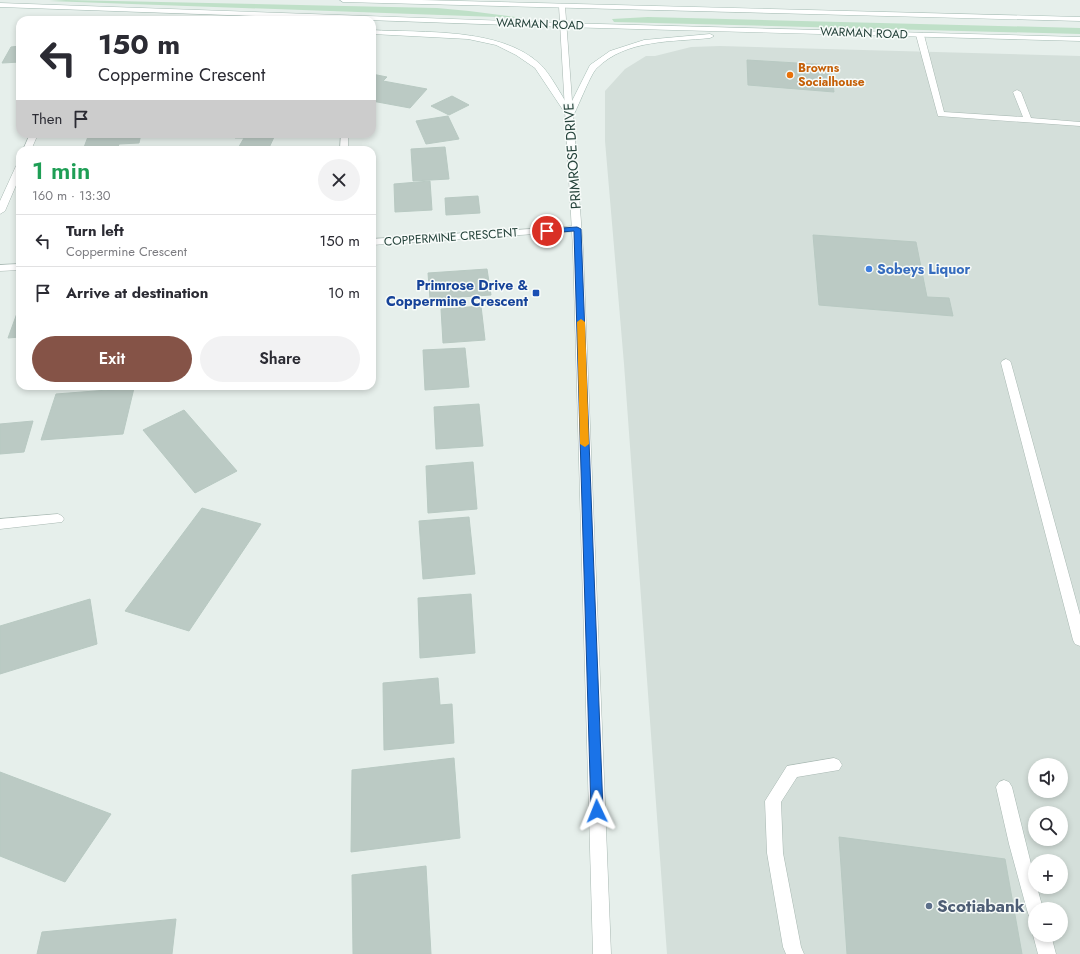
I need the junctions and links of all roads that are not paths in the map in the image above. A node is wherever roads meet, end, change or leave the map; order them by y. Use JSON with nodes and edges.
{"nodes":[{"id":1,"x":343,"y":0,"type":"edge"},
{"id":2,"x":0,"y":5,"type":"edge"},
{"id":3,"x":562,"y":6,"type":"junction"},
{"id":4,"x":244,"y":14,"type":"junction"},
{"id":5,"x":253,"y":16,"type":"edge"},
{"id":6,"x":302,"y":16,"type":"edge"},
{"id":7,"x":376,"y":19,"type":"edge"},
{"id":8,"x":1080,"y":19,"type":"edge"},
{"id":9,"x":563,"y":25,"type":"junction"},
{"id":10,"x":786,"y":31,"type":"junction"},
{"id":11,"x":376,"y":32,"type":"edge"},
{"id":12,"x":920,"y":35,"type":"junction"},
{"id":13,"x":1080,"y":39,"type":"edge"},
{"id":14,"x":1017,"y":92,"type":"dead end"},
{"id":15,"x":570,"y":114,"type":"junction"},
{"id":16,"x":1028,"y":120,"type":"junction"},
{"id":17,"x":1080,"y":124,"type":"edge"},
{"id":18,"x":16,"y":175,"type":"edge"},
{"id":19,"x":0,"y":211,"type":"edge"},
{"id":20,"x":577,"y":229,"type":"junction"},
{"id":21,"x":376,"y":242,"type":"edge"},
{"id":22,"x":16,"y":266,"type":"edge"},
{"id":23,"x":0,"y":268,"type":"edge"},
{"id":24,"x":1006,"y":362,"type":"dead end"},
{"id":25,"x":58,"y":519,"type":"dead end"},
{"id":26,"x":0,"y":524,"type":"edge"},
{"id":27,"x":1080,"y":640,"type":"edge"},
{"id":28,"x":834,"y":765,"type":"dead end"},
{"id":29,"x":1004,"y":786,"type":"dead end"},
{"id":30,"x":1033,"y":902,"type":"edge"},
{"id":31,"x":1044,"y":942,"type":"edge"},
{"id":32,"x":602,"y":954,"type":"edge"},
{"id":33,"x":795,"y":954,"type":"edge"},
{"id":34,"x":1047,"y":954,"type":"edge"}],
"edges":[{"from":1,"to":3,"type":"main road","name":"WARMAN ROAD"},
{"from":2,"to":4,"type":"main road","name":"WARMAN ROAD"},
{"from":3,"to":8,"type":"main road","name":"WARMAN ROAD"},
{"from":3,"to":9,"type":"main road","name":"PRIMROSE DRIVE"},
{"from":4,"to":5,"type":"main road"},
{"from":4,"to":6,"type":"main road","name":"WARMAN ROAD"},
{"from":7,"to":9,"type":"main road","name":"WARMAN ROAD"},
{"from":9,"to":10,"type":"main road","name":"WARMAN ROAD"},
{"from":9,"to":15,"type":"main road","name":"PRIMROSE DRIVE"},
{"from":10,"to":12,"type":"main road","name":"WARMAN ROAD"},
{"from":10,"to":15,"type":"main road"},
{"from":11,"to":15,"type":"main road"},
{"from":12,"to":13,"type":"main road","name":"WARMAN ROAD"},
{"from":12,"to":16,"type":"main road"},
{"from":14,"to":16,"type":"main road"},
{"from":15,"to":20,"type":"main road","name":"PRIMROSE DRIVE"},
{"from":16,"to":17,"type":"main road"},
{"from":18,"to":19,"type":"main road"},
{"from":20,"to":21,"type":"main road","name":"COPPERMINE CRESCENT"},
{"from":20,"to":32,"type":"main road","name":"PRIMROSE DRIVE"},
{"from":22,"to":23,"type":"main road"},
{"from":24,"to":27,"type":"main road"},
{"from":25,"to":26,"type":"main road"},
{"from":28,"to":33,"type":"main road"},
{"from":29,"to":30,"type":"main road"},
{"from":31,"to":34,"type":"main road"}]}
